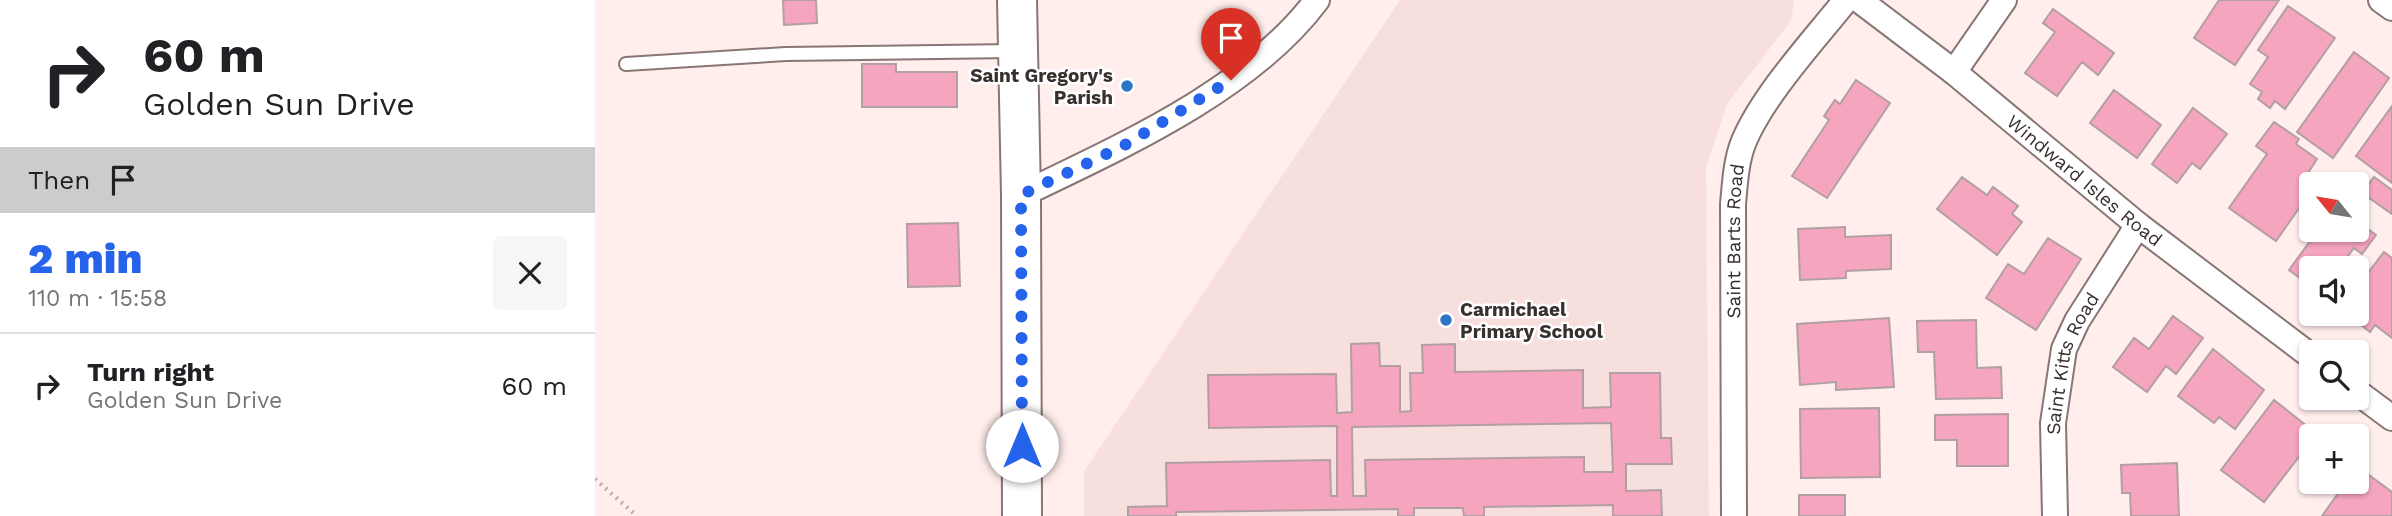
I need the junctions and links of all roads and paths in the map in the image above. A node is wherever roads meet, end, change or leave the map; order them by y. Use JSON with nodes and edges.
{"nodes":[{"id":1,"x":1017,"y":0,"type":"edge"},
{"id":2,"x":1317,"y":0,"type":"edge"},
{"id":3,"x":1846,"y":0,"type":"edge"},
{"id":4,"x":1859,"y":0,"type":"edge"},
{"id":5,"x":2004,"y":0,"type":"edge"},
{"id":6,"x":2381,"y":0,"type":"edge"},
{"id":7,"x":2392,"y":8,"type":"edge"},
{"id":8,"x":1018,"y":51,"type":"junction"},
{"id":9,"x":626,"y":64,"type":"dead end"},
{"id":10,"x":1954,"y":72,"type":"junction"},
{"id":11,"x":1021,"y":195,"type":"junction"},
{"id":12,"x":2138,"y":225,"type":"junction"},
{"id":13,"x":2299,"y":347,"type":"edge"},
{"id":14,"x":2369,"y":401,"type":"edge"},
{"id":15,"x":2392,"y":418,"type":"edge"},
{"id":16,"x":595,"y":479,"type":"edge"},
{"id":17,"x":637,"y":516,"type":"edge"},
{"id":18,"x":1022,"y":516,"type":"edge"},
{"id":19,"x":1734,"y":516,"type":"edge"},
{"id":20,"x":2055,"y":516,"type":"edge"}],
"edges":[{"from":1,"to":8,"type":"main road"},
{"from":2,"to":11,"type":"street"},
{"from":3,"to":19,"type":"street","name":"Saint Barts Road"},
{"from":4,"to":10,"type":"street","name":"Windward Isles Road"},
{"from":5,"to":10,"type":"street"},
{"from":6,"to":7,"type":"street"},
{"from":8,"to":9,"type":"lane"},
{"from":8,"to":11,"type":"main road"},
{"from":10,"to":12,"type":"street","name":"Windward Isles Road"},
{"from":11,"to":18,"type":"main road"},
{"from":12,"to":13,"type":"street","name":"Windward Isles Road"},
{"from":12,"to":20,"type":"street","name":"Saint Kitts Road"},
{"from":14,"to":15,"type":"street"},
{"from":16,"to":17,"type":"path"}]}
